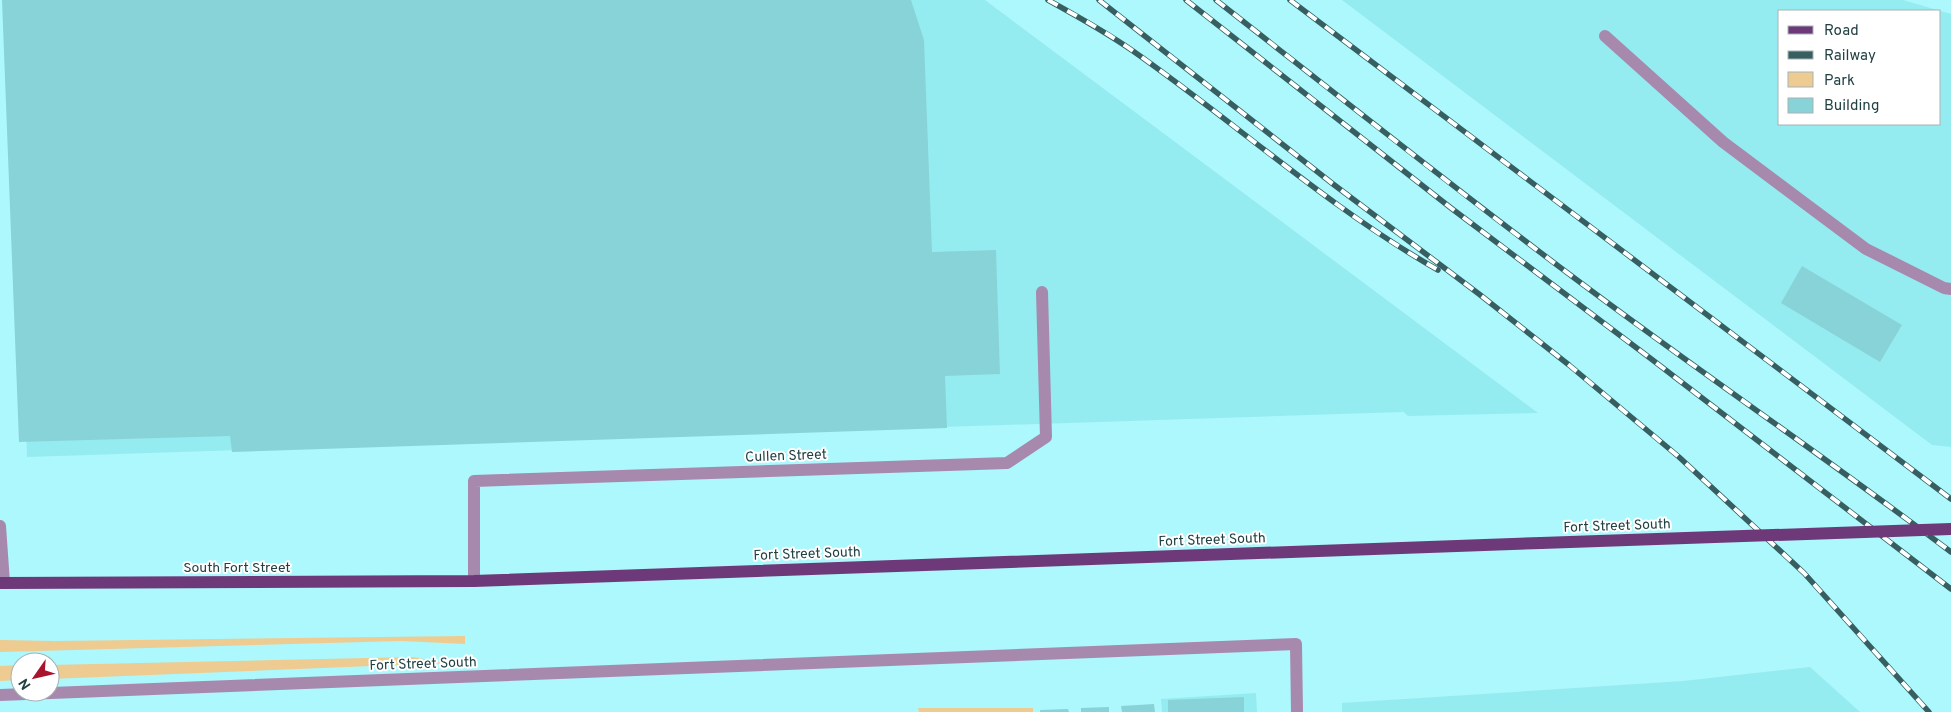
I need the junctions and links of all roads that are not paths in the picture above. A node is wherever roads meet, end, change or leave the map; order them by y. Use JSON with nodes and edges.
{"nodes":[{"id":1,"x":1605,"y":36,"type":"dead end"},
{"id":2,"x":1951,"y":289,"type":"edge"},
{"id":3,"x":1042,"y":292,"type":"dead end"},
{"id":4,"x":0,"y":526,"type":"edge"},
{"id":5,"x":1951,"y":528,"type":"edge"},
{"id":6,"x":474,"y":581,"type":"junction"},
{"id":7,"x":2,"y":583,"type":"edge"},
{"id":8,"x":0,"y":695,"type":"edge"},
{"id":9,"x":1297,"y":712,"type":"edge"}],
"edges":[{"from":1,"to":2,"type":"street"},
{"from":3,"to":6,"type":"street","name":"Cullen Street"},
{"from":4,"to":7,"type":"street"},
{"from":5,"to":6,"type":"main road","name":"Fort Street South","bridge":true},
{"from":6,"to":7,"type":"main road","name":"South Fort Street"},
{"from":8,"to":9,"type":"street","name":"Fort Street South"}]}
